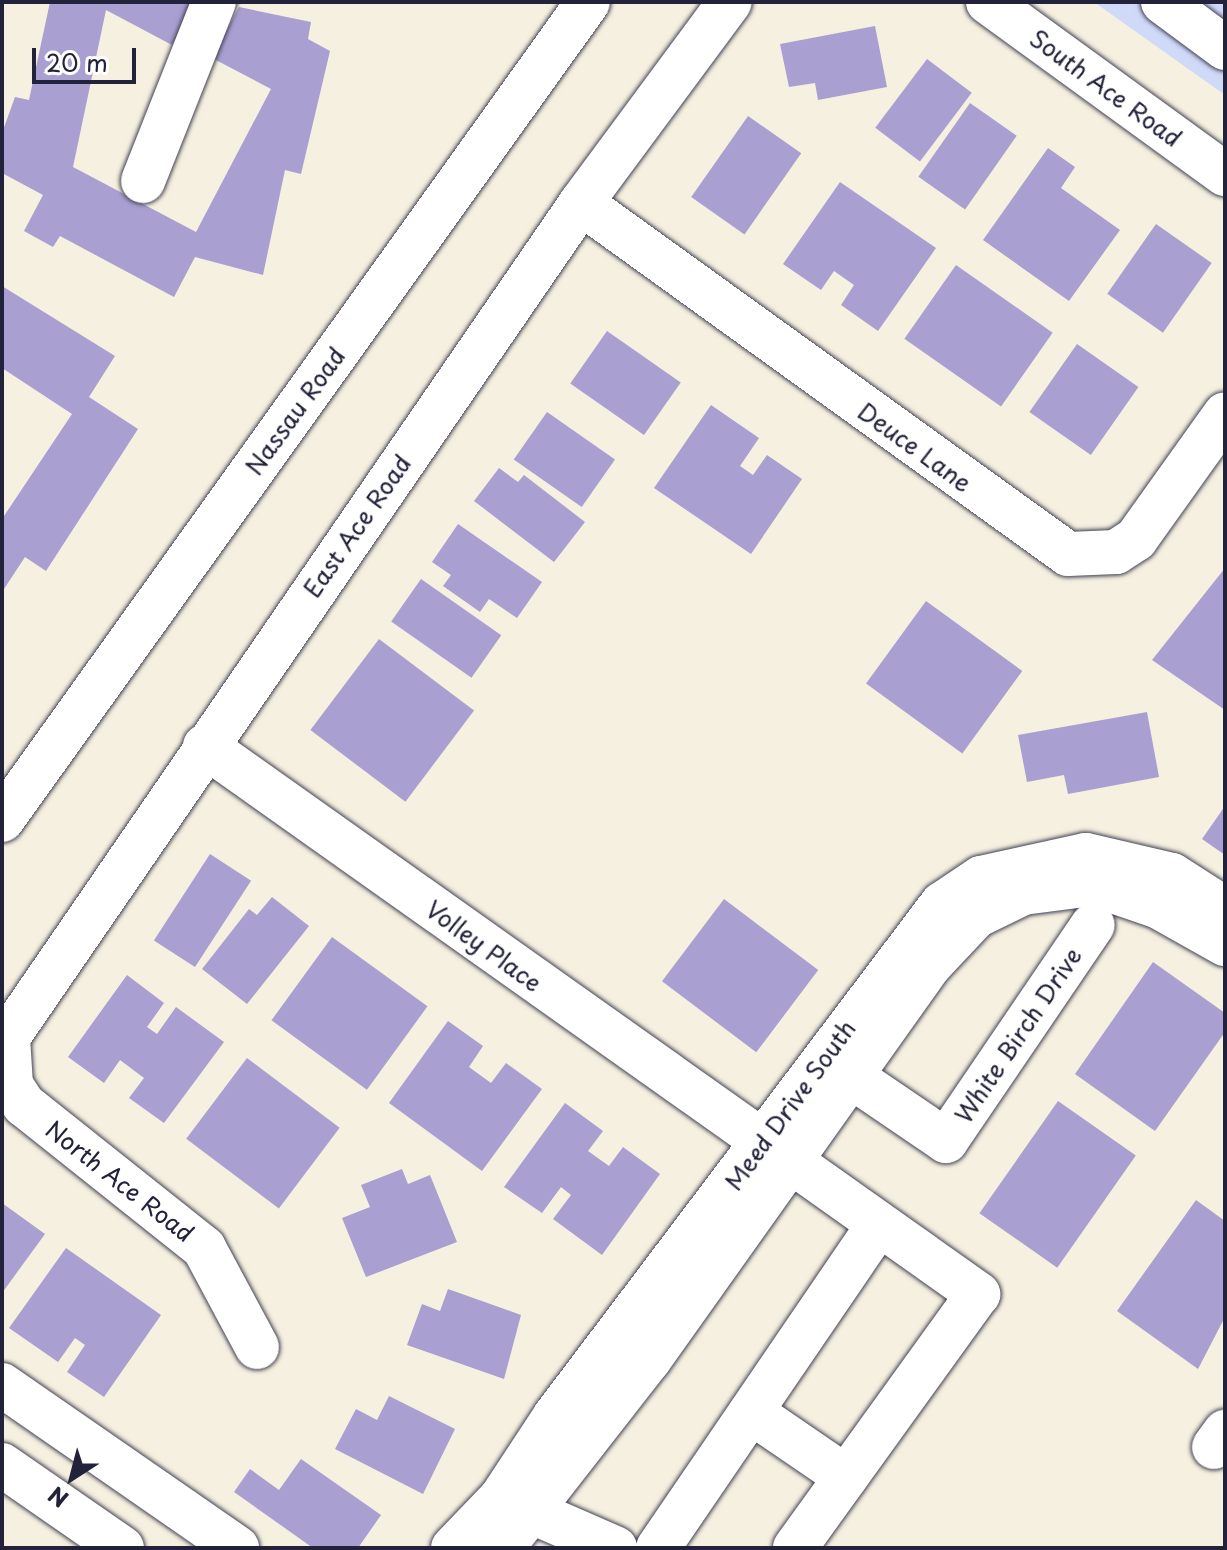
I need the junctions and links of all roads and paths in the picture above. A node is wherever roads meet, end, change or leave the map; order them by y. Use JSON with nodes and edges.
{"nodes":[{"id":1,"x":214,"y":2,"type":"edge"},
{"id":2,"x":588,"y":2,"type":"edge"},
{"id":3,"x":730,"y":2,"type":"edge"},
{"id":4,"x":988,"y":2,"type":"edge"},
{"id":5,"x":1182,"y":8,"type":"edge"},
{"id":6,"x":1225,"y":48,"type":"edge"},
{"id":7,"x":1225,"y":174,"type":"edge"},
{"id":8,"x":143,"y":181,"type":"dead end"},
{"id":9,"x":581,"y":203,"type":"junction"},
{"id":10,"x":1225,"y":414,"type":"edge"},
{"id":11,"x":205,"y":746,"type":"junction"},
{"id":12,"x":2,"y":820,"type":"edge"},
{"id":13,"x":1225,"y":909,"type":"edge"},
{"id":14,"x":1093,"y":925,"type":"dead end"},
{"id":15,"x":1225,"y":944,"type":"edge"},
{"id":16,"x":5,"y":1061,"type":"joint"},
{"id":17,"x":837,"y":1067,"type":"junction"},
{"id":18,"x":776,"y":1155,"type":"junction"},
{"id":19,"x":878,"y":1225,"type":"junction"},
{"id":20,"x":257,"y":1347,"type":"dead end"},
{"id":21,"x":2,"y":1385,"type":"edge"},
{"id":22,"x":751,"y":1412,"type":"junction"},
{"id":23,"x":2,"y":1465,"type":"edge"},
{"id":24,"x":846,"y":1477,"type":"junction"},
{"id":25,"x":517,"y":1504,"type":"junction"},
{"id":26,"x":122,"y":1548,"type":"edge"},
{"id":27,"x":237,"y":1548,"type":"edge"},
{"id":28,"x":453,"y":1548,"type":"edge"},
{"id":29,"x":502,"y":1548,"type":"edge"},
{"id":30,"x":615,"y":1548,"type":"edge"},
{"id":31,"x":658,"y":1548,"type":"edge"},
{"id":32,"x":795,"y":1548,"type":"edge"}],
"edges":[{"from":1,"to":8,"type":"street"},
{"from":2,"to":12,"type":"street","name":"Nassau Road"},
{"from":3,"to":9,"type":"street","name":"East Ace Road"},
{"from":4,"to":7,"type":"street","name":"South Ace Road"},
{"from":5,"to":6,"type":"street"},
{"from":9,"to":10,"type":"street","name":"Deuce Lane"},
{"from":9,"to":11,"type":"street","name":"East Ace Road"},
{"from":11,"to":16,"type":"street","name":"East Ace Road"},
{"from":11,"to":18,"type":"street","name":"Volley Place"},
{"from":13,"to":17,"type":"street","name":"Meed Drive South"},
{"from":14,"to":17,"type":"street","name":"White Birch Drive"},
{"from":15,"to":17,"type":"street","name":"Meed Drive South"},
{"from":16,"to":20,"type":"street","name":"North Ace Road"},
{"from":17,"to":18,"type":"street","name":"Meed Drive South"},
{"from":18,"to":19,"type":"street","name":"Volley Place"},
{"from":18,"to":25,"type":"street","name":"Meed Drive South"},
{"from":19,"to":22,"type":"street"},
{"from":19,"to":24,"type":"street","name":"Volley Place"},
{"from":21,"to":27,"type":"street"},
{"from":22,"to":24,"type":"street"},
{"from":22,"to":31,"type":"street"},
{"from":23,"to":26,"type":"street"},
{"from":24,"to":32,"type":"street"},
{"from":25,"to":28,"type":"street","name":"Meed Drive South"},
{"from":25,"to":29,"type":"street","name":"Meed Drive South"},
{"from":25,"to":30,"type":"street"}]}
